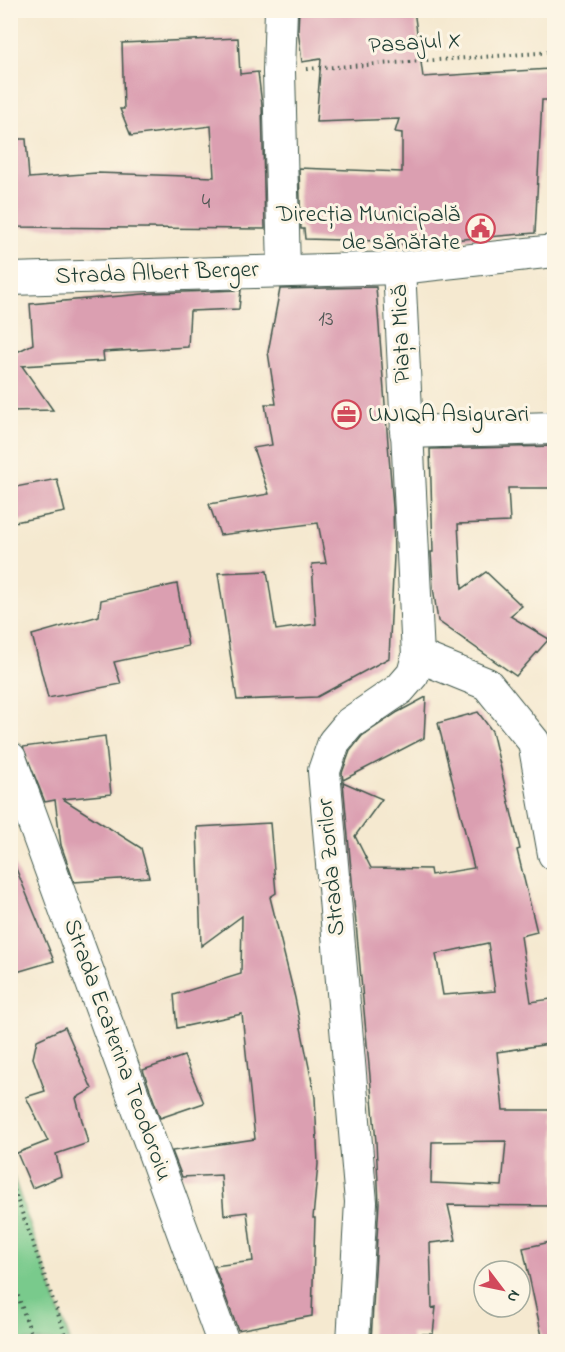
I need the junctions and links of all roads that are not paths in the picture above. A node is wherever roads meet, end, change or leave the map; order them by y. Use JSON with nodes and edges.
{"nodes":[{"id":1,"x":281,"y":10,"type":"edge"},
{"id":2,"x":555,"y":251,"type":"edge"},
{"id":3,"x":399,"y":268,"type":"junction"},
{"id":4,"x":284,"y":270,"type":"junction"},
{"id":5,"x":10,"y":279,"type":"edge"},
{"id":6,"x":555,"y":428,"type":"edge"},
{"id":7,"x":406,"y":432,"type":"junction"},
{"id":8,"x":418,"y":656,"type":"junction"},
{"id":9,"x":10,"y":758,"type":"edge"},
{"id":10,"x":555,"y":854,"type":"edge"},
{"id":11,"x":223,"y":1341,"type":"edge"},
{"id":12,"x":353,"y":1341,"type":"edge"}],
"edges":[{"from":1,"to":4,"type":"street"},
{"from":2,"to":3,"type":"street","name":"Strada Albert Berger"},
{"from":3,"to":4,"type":"street","name":"Strada Albert Berger"},
{"from":3,"to":7,"type":"street","name":"Piața Mică"},
{"from":4,"to":5,"type":"street","name":"Strada Albert Berger"},
{"from":6,"to":7,"type":"street"},
{"from":7,"to":8,"type":"street","name":"Strada Zorilor"},
{"from":8,"to":10,"type":"street"},
{"from":8,"to":12,"type":"street","name":"Strada Zorilor"},
{"from":9,"to":11,"type":"street","name":"Strada Ecaterina Teodoroiu"}]}
